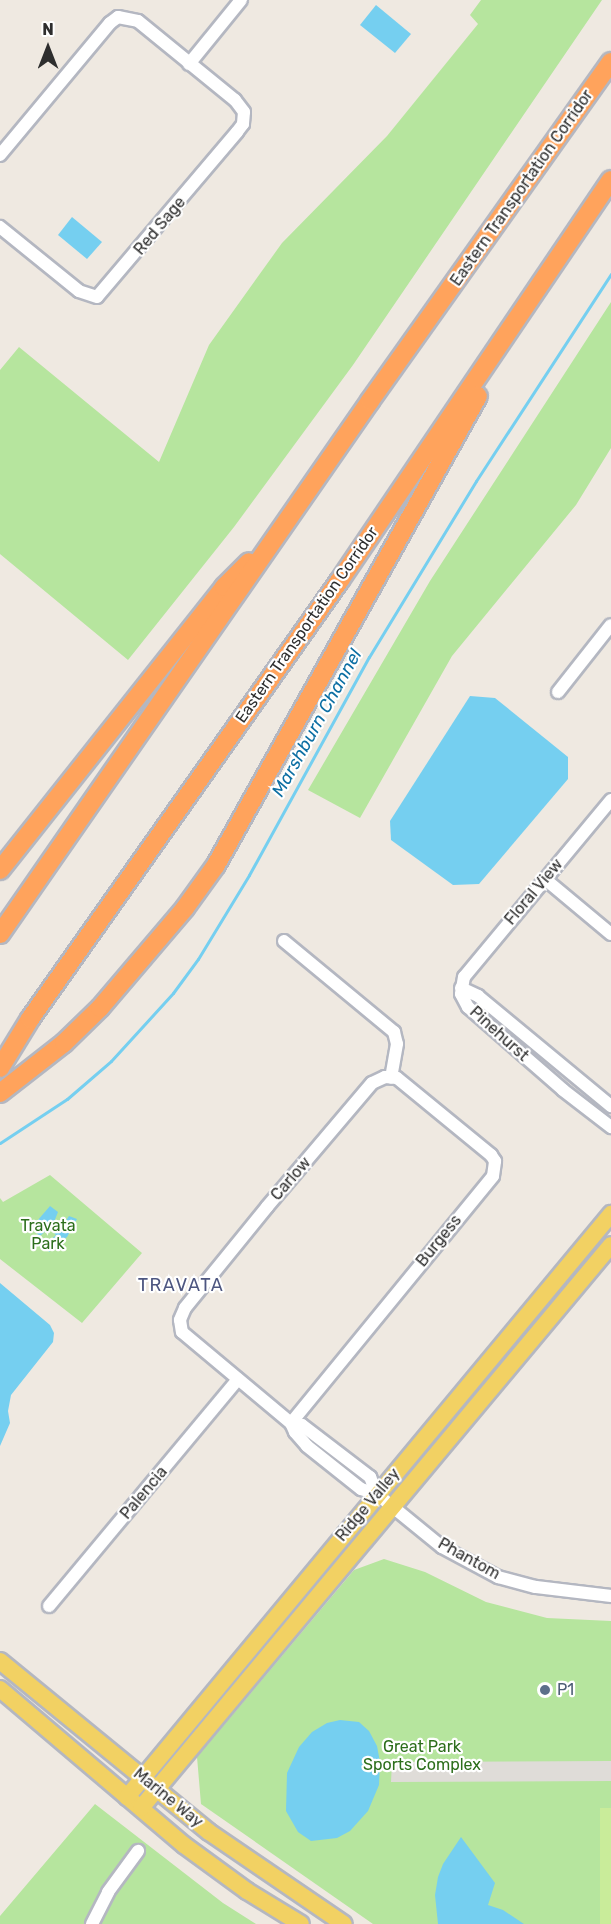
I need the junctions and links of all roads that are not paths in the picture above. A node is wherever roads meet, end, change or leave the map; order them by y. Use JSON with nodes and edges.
{"nodes":[{"id":1,"x":242,"y":0,"type":"edge"},
{"id":2,"x":611,"y":62,"type":"edge"},
{"id":3,"x":189,"y":64,"type":"junction"},
{"id":4,"x":0,"y":155,"type":"edge"},
{"id":5,"x":611,"y":180,"type":"edge"},
{"id":6,"x":0,"y":227,"type":"edge"},
{"id":7,"x":540,"y":285,"type":"junction"},
{"id":8,"x":283,"y":529,"type":"junction"},
{"id":9,"x":611,"y":625,"type":"edge"},
{"id":10,"x":558,"y":692,"type":"dead end"},
{"id":11,"x":611,"y":800,"type":"edge"},
{"id":12,"x":0,"y":870,"type":"edge"},
{"id":13,"x":545,"y":879,"type":"junction"},
{"id":14,"x":0,"y":934,"type":"edge"},
{"id":15,"x":611,"y":934,"type":"edge"},
{"id":16,"x":284,"y":941,"type":"dead end"},
{"id":17,"x":461,"y":988,"type":"junction"},
{"id":18,"x":0,"y":1068,"type":"edge"},
{"id":19,"x":391,"y":1077,"type":"junction"},
{"id":20,"x":0,"y":1093,"type":"edge"},
{"id":21,"x":611,"y":1106,"type":"edge"},
{"id":22,"x":611,"y":1127,"type":"edge"},
{"id":23,"x":611,"y":1214,"type":"edge"},
{"id":24,"x":611,"y":1245,"type":"edge"},
{"id":25,"x":238,"y":1379,"type":"junction"},
{"id":26,"x":291,"y":1423,"type":"junction"},
{"id":27,"x":377,"y":1494,"type":"junction"},
{"id":28,"x":393,"y":1507,"type":"junction"},
{"id":29,"x":611,"y":1596,"type":"edge"},
{"id":30,"x":49,"y":1606,"type":"dead end"},
{"id":31,"x":0,"y":1661,"type":"edge"},
{"id":32,"x":0,"y":1689,"type":"edge"},
{"id":33,"x":144,"y":1778,"type":"junction"},
{"id":34,"x":158,"y":1790,"type":"junction"},
{"id":35,"x":127,"y":1797,"type":"junction"},
{"id":36,"x":141,"y":1808,"type":"junction"},
{"id":37,"x":138,"y":1851,"type":"dead end"},
{"id":38,"x":92,"y":1924,"type":"edge"},
{"id":39,"x":301,"y":1924,"type":"edge"},
{"id":40,"x":344,"y":1924,"type":"edge"}],
"edges":[{"from":1,"to":3,"type":"street"},
{"from":2,"to":8,"type":"highway","name":"Eastern Transportation Corridor"},
{"from":3,"to":4,"type":"street","name":"Red Sage"},
{"from":3,"to":6,"type":"street","name":"Red Sage"},
{"from":5,"to":7,"type":"highway","name":"Eastern Transportation Corridor"},
{"from":7,"to":18,"type":"highway","name":"Eastern Transportation Corridor"},
{"from":7,"to":20,"type":"highway"},
{"from":8,"to":12,"type":"highway"},
{"from":8,"to":14,"type":"highway","name":"Eastern Transportation Corridor"},
{"from":9,"to":10,"type":"street"},
{"from":11,"to":13,"type":"street","name":"Floral View"},
{"from":13,"to":15,"type":"street"},
{"from":13,"to":17,"type":"street","name":"Floral View"},
{"from":16,"to":19,"type":"street"},
{"from":17,"to":21,"type":"street","name":"Pinehurst"},
{"from":17,"to":22,"type":"street","name":"Pinehurst"},
{"from":19,"to":25,"type":"street","name":"Carlow"},
{"from":19,"to":26,"type":"street","name":"Burgess"},
{"from":23,"to":27,"type":"main road","name":"Ridge Valley"},
{"from":24,"to":28,"type":"main road","name":"Ridge Valley"},
{"from":25,"to":26,"type":"street","name":"Carlow"},
{"from":25,"to":30,"type":"street","name":"Palencia"},
{"from":26,"to":27,"type":"street","name":"Carlow"},
{"from":27,"to":28,"type":"street","name":"Phantom"},
{"from":27,"to":33,"type":"main road","name":"Ridge Valley"},
{"from":28,"to":29,"type":"street","name":"Phantom"},
{"from":28,"to":34,"type":"main road","name":"Ridge Valley"},
{"from":31,"to":33,"type":"main road","name":"Marine Way"},
{"from":32,"to":35,"type":"main road","name":"Marine Way"},
{"from":33,"to":34,"type":"main road","name":"Marine Way"},
{"from":33,"to":35,"type":"main road","name":"Ridge Valley"},
{"from":34,"to":36,"type":"main road","name":"Ridge Valley"},
{"from":34,"to":40,"type":"main road","name":"Marine Way"},
{"from":35,"to":36,"type":"main road","name":"Marine Way"},
{"from":36,"to":39,"type":"main road","name":"Marine Way"},
{"from":37,"to":38,"type":"street"}]}
